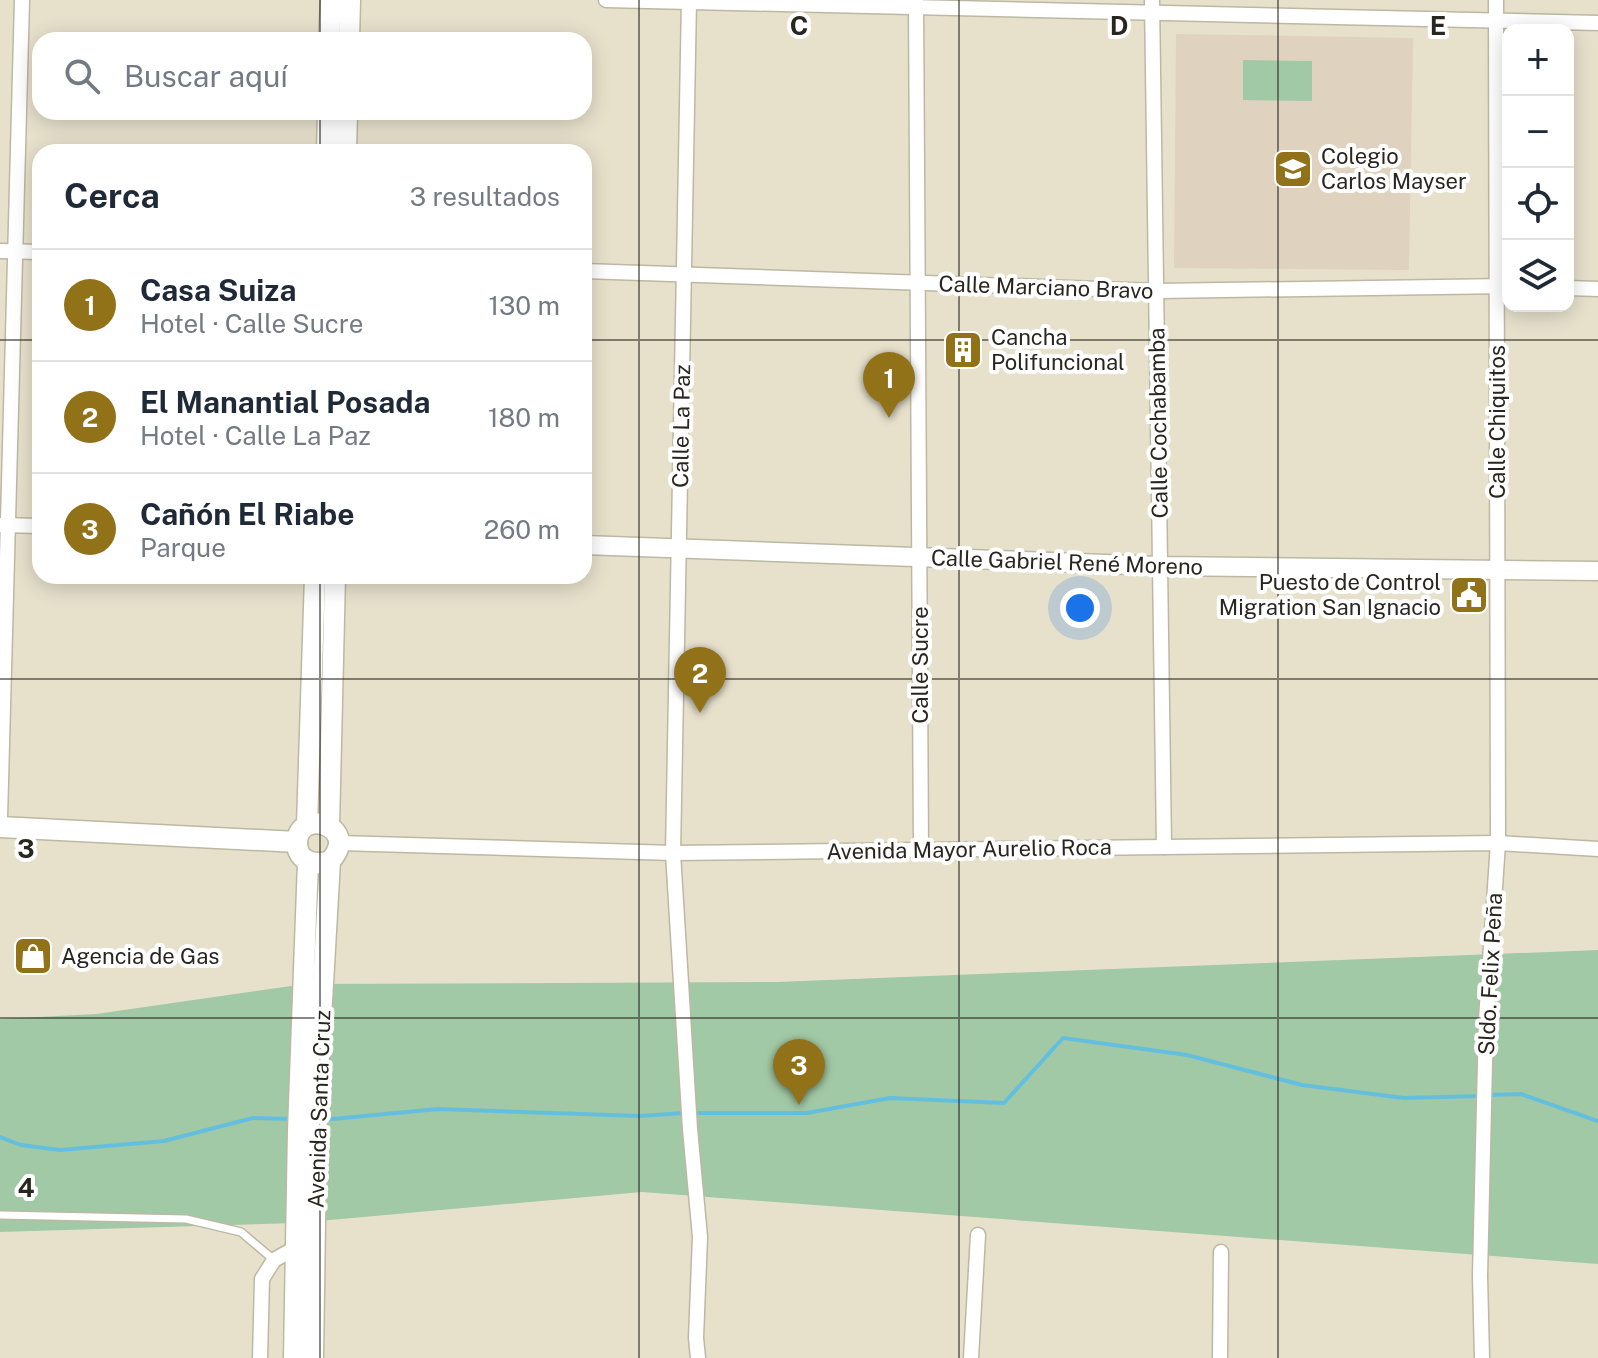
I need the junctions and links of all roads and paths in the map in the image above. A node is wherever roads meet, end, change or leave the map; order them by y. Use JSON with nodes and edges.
{"nodes":[{"id":1,"x":22,"y":0,"type":"edge"},
{"id":2,"x":331,"y":0,"type":"edge"},
{"id":3,"x":350,"y":0,"type":"edge"},
{"id":4,"x":606,"y":0,"type":"edge"},
{"id":5,"x":1496,"y":0,"type":"edge"},
{"id":6,"x":689,"y":1,"type":"edge"},
{"id":7,"x":916,"y":4,"type":"edge"},
{"id":8,"x":1152,"y":6,"type":"edge"},
{"id":9,"x":1496,"y":21,"type":"junction"},
{"id":10,"x":1598,"y":23,"type":"edge"},
{"id":11,"x":329,"y":32,"type":"edge"},
{"id":12,"x":349,"y":32,"type":"edge"},
{"id":13,"x":328,"y":120,"type":"edge"},
{"id":14,"x":347,"y":120,"type":"edge"},
{"id":15,"x":327,"y":144,"type":"edge"},
{"id":16,"x":346,"y":144,"type":"edge"},
{"id":17,"x":7,"y":251,"type":"edge"},
{"id":18,"x":32,"y":252,"type":"edge"},
{"id":19,"x":592,"y":271,"type":"edge"},
{"id":20,"x":684,"y":275,"type":"junction"},
{"id":21,"x":917,"y":283,"type":"junction"},
{"id":22,"x":1502,"y":286,"type":"edge"},
{"id":23,"x":1574,"y":288,"type":"edge"},
{"id":24,"x":1598,"y":289,"type":"edge"},
{"id":25,"x":1156,"y":291,"type":"junction"},
{"id":26,"x":5,"y":525,"type":"edge"},
{"id":27,"x":32,"y":526,"type":"edge"},
{"id":28,"x":592,"y":545,"type":"edge"},
{"id":29,"x":679,"y":548,"type":"junction"},
{"id":30,"x":919,"y":557,"type":"junction"},
{"id":31,"x":1160,"y":566,"type":"junction"},
{"id":32,"x":1497,"y":570,"type":"junction"},
{"id":33,"x":1598,"y":571,"type":"edge"},
{"id":34,"x":315,"y":584,"type":"edge"},
{"id":35,"x":335,"y":584,"type":"edge"},
{"id":36,"x":0,"y":818,"type":"edge"},
{"id":37,"x":0,"y":827,"type":"edge"},
{"id":38,"x":302,"y":834,"type":"junction"},
{"id":39,"x":333,"y":843,"type":"junction"},
{"id":40,"x":1498,"y":843,"type":"junction"},
{"id":41,"x":1164,"y":847,"type":"junction"},
{"id":42,"x":1598,"y":849,"type":"edge"},
{"id":43,"x":921,"y":850,"type":"junction"},
{"id":44,"x":673,"y":853,"type":"junction"},
{"id":45,"x":308,"y":862,"type":"junction"},
{"id":46,"x":308,"y":1091,"type":"junction"},
{"id":47,"x":307,"y":1132,"type":"junction"},
{"id":48,"x":0,"y":1215,"type":"edge"},
{"id":49,"x":978,"y":1235,"type":"dead end"},
{"id":50,"x":297,"y":1247,"type":"junction"},
{"id":51,"x":1221,"y":1252,"type":"dead end"},
{"id":52,"x":274,"y":1260,"type":"junction"},
{"id":53,"x":260,"y":1358,"type":"edge"},
{"id":54,"x":294,"y":1358,"type":"edge"},
{"id":55,"x":313,"y":1358,"type":"edge"},
{"id":56,"x":698,"y":1358,"type":"edge"},
{"id":57,"x":971,"y":1358,"type":"edge"},
{"id":58,"x":1220,"y":1358,"type":"edge"},
{"id":59,"x":1482,"y":1358,"type":"edge"}],
"edges":[{"from":1,"to":17,"type":"street"},
{"from":2,"to":11,"type":"main road"},
{"from":3,"to":12,"type":"main road"},
{"from":4,"to":6,"type":"street"},
{"from":5,"to":9,"type":"street","name":"Calle Chiquitos"},
{"from":6,"to":7,"type":"street"},
{"from":6,"to":20,"type":"street","name":"Calle La Paz"},
{"from":7,"to":8,"type":"street"},
{"from":7,"to":21,"type":"street","name":"Calle Sucre"},
{"from":8,"to":9,"type":"street"},
{"from":8,"to":25,"type":"street","name":"Calle Cochabamba"},
{"from":9,"to":10,"type":"street"},
{"from":9,"to":22,"type":"street","name":"Calle Chiquitos"},
{"from":13,"to":15,"type":"main road"},
{"from":14,"to":16,"type":"main road"},
{"from":17,"to":18,"type":"street"},
{"from":17,"to":26,"type":"street"},
{"from":19,"to":20,"type":"street","name":"Calle Marciano Bravo"},
{"from":20,"to":21,"type":"street","name":"Calle Marciano Bravo"},
{"from":20,"to":29,"type":"street","name":"Calle La Paz"},
{"from":21,"to":25,"type":"street","name":"Calle Marciano Bravo"},
{"from":21,"to":30,"type":"street","name":"Calle Sucre"},
{"from":22,"to":25,"type":"street","name":"Calle Marciano Bravo"},
{"from":22,"to":32,"type":"street","name":"Calle Chiquitos"},
{"from":23,"to":24,"type":"street"},
{"from":25,"to":31,"type":"street","name":"Calle Cochabamba"},
{"from":26,"to":27,"type":"street"},
{"from":26,"to":36,"type":"street"},
{"from":28,"to":29,"type":"street","name":"Calle Gabriel René Moreno"},
{"from":29,"to":30,"type":"street","name":"Calle Gabriel René Moreno"},
{"from":29,"to":44,"type":"street","name":"Calle La Paz"},
{"from":30,"to":31,"type":"street","name":"Calle Gabriel René Moreno"},
{"from":30,"to":43,"type":"street","name":"Calle Sucre"},
{"from":31,"to":32,"type":"street","name":"Calle Gabriel René Moreno"},
{"from":31,"to":41,"type":"street","name":"Calle Cochabamba"},
{"from":32,"to":33,"type":"street","name":"Calle Gabriel René Moreno"},
{"from":32,"to":40,"type":"street","name":"Calle Chiquitos"},
{"from":34,"to":38,"type":"main road"},
{"from":35,"to":39,"type":"main road","name":"Avenida Santa Cruz"},
{"from":37,"to":38,"type":"main road"},
{"from":38,"to":39,"type":"main road"},
{"from":38,"to":45,"type":"main road"},
{"from":39,"to":44,"type":"street","name":"Avenida Mayor Aurelio Roca"},
{"from":39,"to":45,"type":"main road"},
{"from":39,"to":46,"type":"main road","name":"Avenida Santa Cruz"},
{"from":40,"to":41,"type":"street","name":"Avenida Mayor Aurelio Roca"},
{"from":40,"to":42,"type":"street","name":"Avenida Mayor Aurelio Roca"},
{"from":40,"to":59,"type":"street","name":"Sldo. Felix Peña"},
{"from":41,"to":43,"type":"street","name":"Avenida Mayor Aurelio Roca"},
{"from":43,"to":44,"type":"street","name":"Avenida Mayor Aurelio Roca"},
{"from":44,"to":56,"type":"street","name":"Calle La Paz"},
{"from":45,"to":46,"type":"main road","name":"Avenida Santa Cruz"},
{"from":46,"to":47,"type":"main road","name":"Avenida Santa Cruz"},
{"from":47,"to":50,"type":"main road","name":"Avenida Santa Cruz"},
{"from":47,"to":55,"type":"main road","name":"Avenida Santa Cruz"},
{"from":48,"to":52,"type":"lane"},
{"from":49,"to":57,"type":"street"},
{"from":50,"to":52,"type":"street"},
{"from":50,"to":54,"type":"main road","name":"Avenida Santa Cruz"},
{"from":51,"to":58,"type":"street"},
{"from":52,"to":53,"type":"street"}]}
